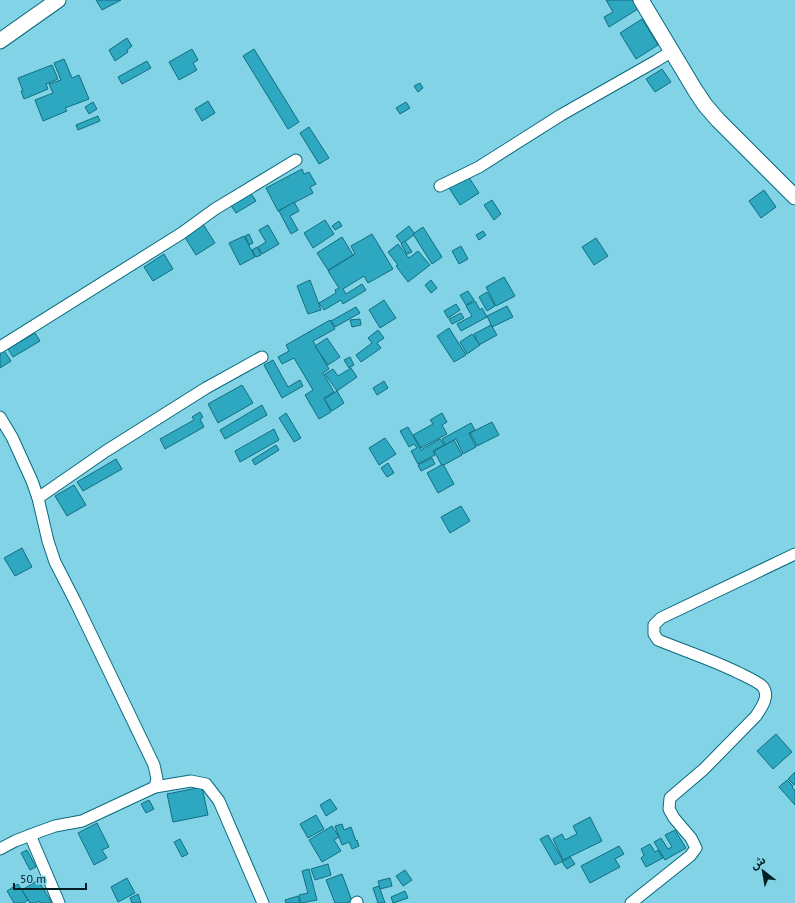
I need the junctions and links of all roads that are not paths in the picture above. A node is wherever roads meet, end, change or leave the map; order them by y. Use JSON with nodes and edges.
{"nodes":[{"id":1,"x":58,"y":0,"type":"edge"},
{"id":2,"x":641,"y":0,"type":"edge"},
{"id":3,"x":0,"y":41,"type":"edge"},
{"id":4,"x":672,"y":51,"type":"junction"},
{"id":5,"x":296,"y":160,"type":"dead end"},
{"id":6,"x":440,"y":186,"type":"dead end"},
{"id":7,"x":795,"y":197,"type":"edge"},
{"id":8,"x":0,"y":347,"type":"edge"},
{"id":9,"x":262,"y":357,"type":"dead end"},
{"id":10,"x":0,"y":417,"type":"edge"},
{"id":11,"x":38,"y":498,"type":"junction"},
{"id":12,"x":795,"y":554,"type":"edge"},
{"id":13,"x":155,"y":787,"type":"junction"},
{"id":14,"x":30,"y":835,"type":"junction"},
{"id":15,"x":0,"y":849,"type":"edge"},
{"id":16,"x":59,"y":903,"type":"edge"},
{"id":17,"x":263,"y":903,"type":"edge"},
{"id":18,"x":631,"y":903,"type":"edge"}],
"edges":[{"from":1,"to":3,"type":"main road"},
{"from":2,"to":4,"type":"main road"},
{"from":4,"to":6,"type":"street"},
{"from":4,"to":7,"type":"main road"},
{"from":5,"to":8,"type":"street"},
{"from":9,"to":11,"type":"street"},
{"from":10,"to":11,"type":"street"},
{"from":11,"to":13,"type":"street"},
{"from":12,"to":18,"type":"street"},
{"from":13,"to":14,"type":"street"},
{"from":13,"to":17,"type":"street"},
{"from":14,"to":15,"type":"street"},
{"from":14,"to":16,"type":"street"}]}
